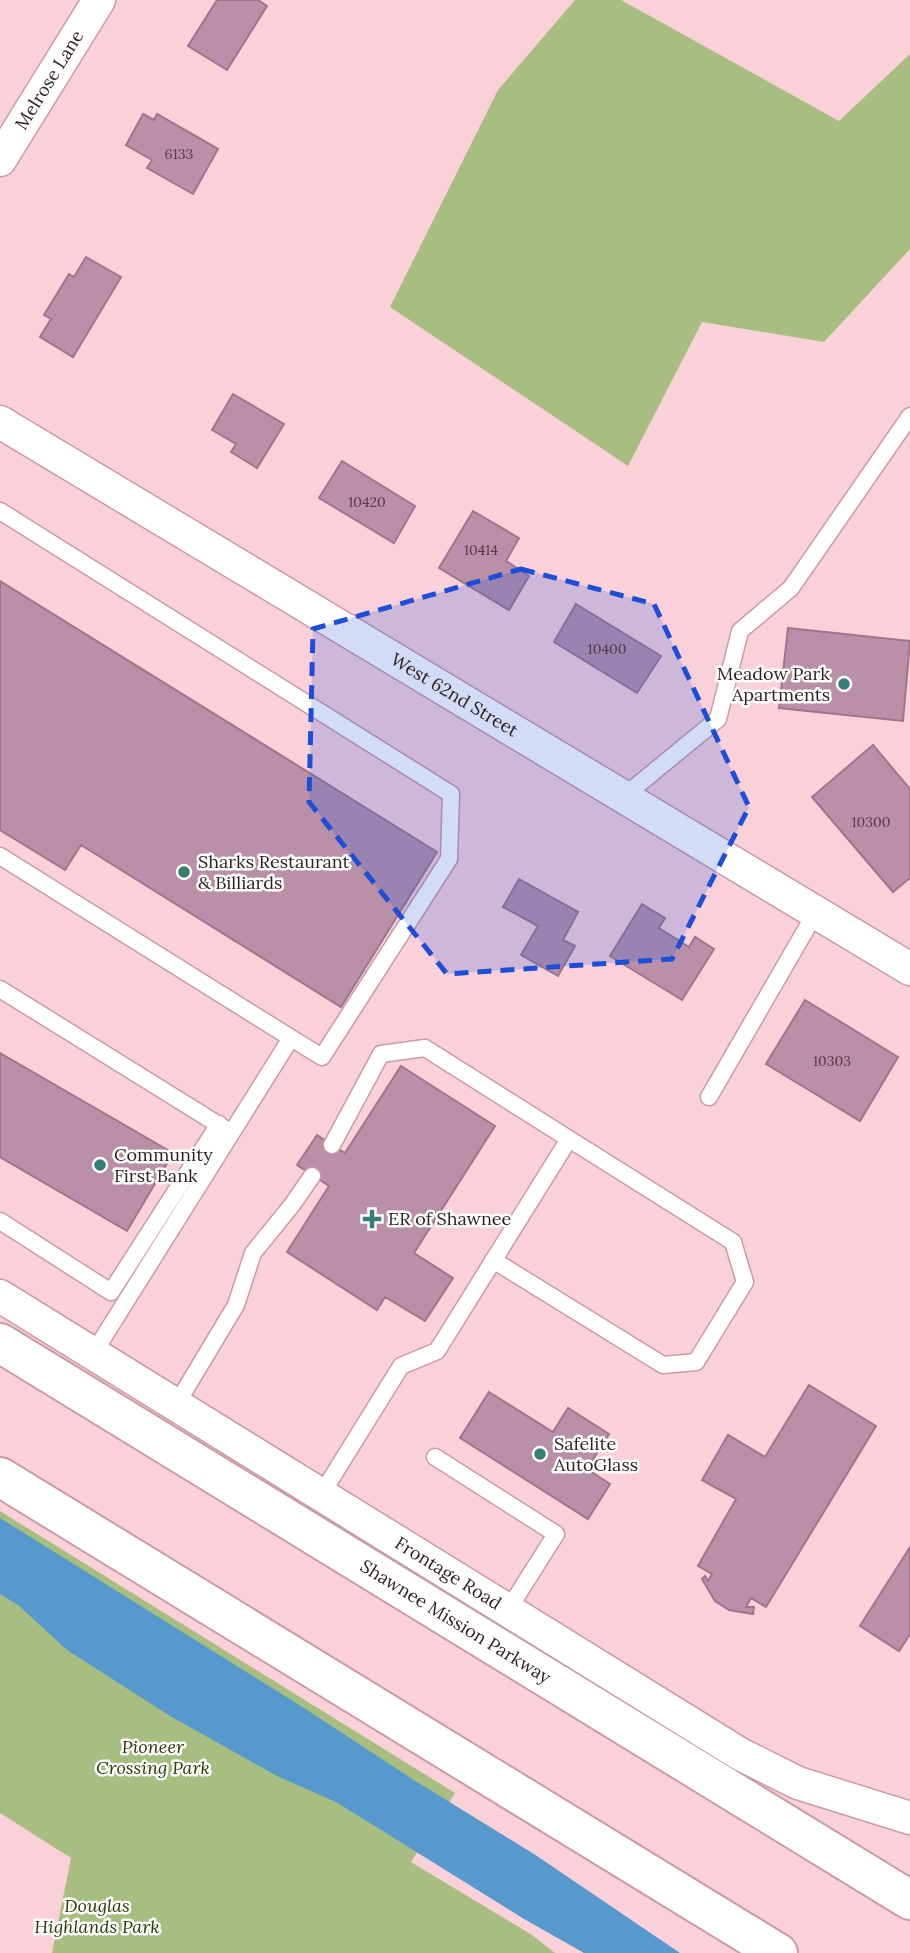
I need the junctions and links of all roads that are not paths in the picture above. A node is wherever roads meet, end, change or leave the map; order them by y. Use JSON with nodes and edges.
{"nodes":[{"id":1,"x":99,"y":0,"type":"edge"},
{"id":2,"x":0,"y":160,"type":"edge"},
{"id":3,"x":910,"y":416,"type":"edge"},
{"id":4,"x":0,"y":422,"type":"edge"},
{"id":5,"x":0,"y":511,"type":"edge"},
{"id":6,"x":623,"y":797,"type":"junction"},
{"id":7,"x":0,"y":856,"type":"edge"},
{"id":8,"x":816,"y":912,"type":"junction"},
{"id":9,"x":910,"y":969,"type":"edge"},
{"id":10,"x":0,"y":989,"type":"edge"},
{"id":11,"x":291,"y":1038,"type":"junction"},
{"id":12,"x":709,"y":1097,"type":"dead end"},
{"id":13,"x":225,"y":1128,"type":"junction"},
{"id":14,"x":569,"y":1139,"type":"junction"},
{"id":15,"x":332,"y":1145,"type":"dead end"},
{"id":16,"x":312,"y":1176,"type":"dead end"},
{"id":17,"x":0,"y":1221,"type":"edge"},
{"id":18,"x":494,"y":1260,"type":"junction"},
{"id":19,"x":0,"y":1296,"type":"edge"},
{"id":20,"x":2,"y":1345,"type":"edge"},
{"id":21,"x":93,"y":1354,"type":"junction"},
{"id":22,"x":176,"y":1405,"type":"junction"},
{"id":23,"x":435,"y":1457,"type":"dead end"},
{"id":24,"x":0,"y":1477,"type":"edge"},
{"id":25,"x":321,"y":1495,"type":"junction"},
{"id":26,"x":508,"y":1611,"type":"junction"},
{"id":27,"x":910,"y":1818,"type":"edge"},
{"id":28,"x":910,"y":1900,"type":"edge"},
{"id":29,"x":778,"y":1953,"type":"edge"}],
"edges":[{"from":1,"to":2,"type":"street","name":"Melrose Lane"},
{"from":3,"to":6,"type":"lane"},
{"from":4,"to":6,"type":"street","name":"West 62nd Street"},
{"from":5,"to":11,"type":"lane"},
{"from":6,"to":8,"type":"street","name":"West 62nd Street"},
{"from":7,"to":11,"type":"lane"},
{"from":8,"to":9,"type":"street","name":"West 62nd Street"},
{"from":8,"to":12,"type":"lane"},
{"from":10,"to":13,"type":"lane"},
{"from":11,"to":13,"type":"lane"},
{"from":13,"to":17,"type":"lane"},
{"from":13,"to":21,"type":"lane"},
{"from":14,"to":15,"type":"lane"},
{"from":14,"to":18,"type":"lane"},
{"from":14,"to":18,"type":"lane"},
{"from":16,"to":22,"type":"lane"},
{"from":18,"to":25,"type":"lane"},
{"from":19,"to":21,"type":"street","name":"Frontage Road"},
{"from":20,"to":28,"type":"highway","name":"Shawnee Mission Parkway"},
{"from":21,"to":22,"type":"street","name":"Frontage Road"},
{"from":22,"to":25,"type":"street","name":"Frontage Road"},
{"from":23,"to":26,"type":"lane"},
{"from":24,"to":29,"type":"highway"},
{"from":25,"to":26,"type":"street","name":"Frontage Road"},
{"from":26,"to":27,"type":"street","name":"Frontage Road"}]}
